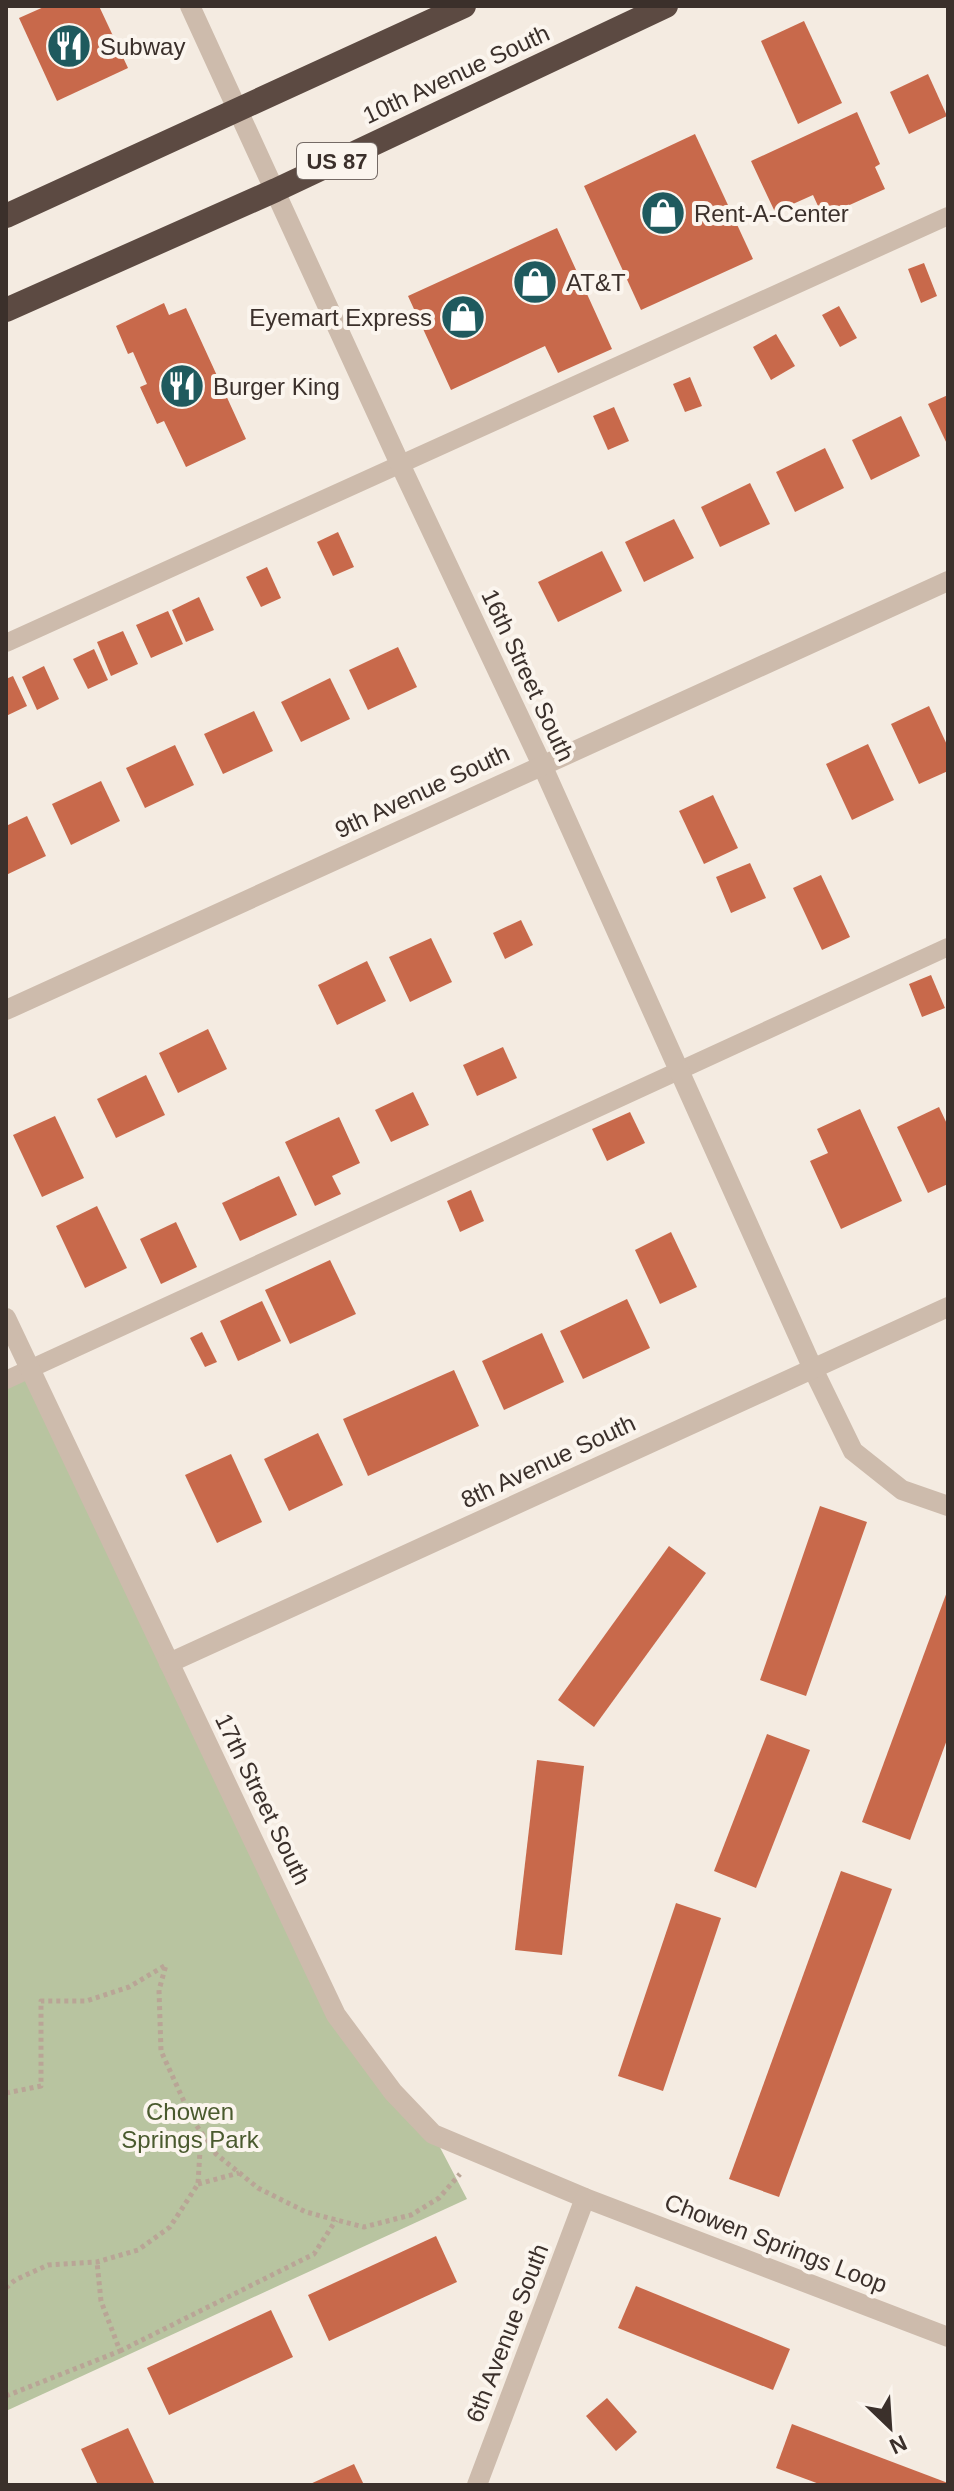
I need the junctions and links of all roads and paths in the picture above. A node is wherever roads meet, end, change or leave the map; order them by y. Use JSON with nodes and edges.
{"nodes":[{"id":1,"x":190,"y":6,"type":"edge"},
{"id":2,"x":464,"y":6,"type":"edge"},
{"id":3,"x":666,"y":6,"type":"edge"},
{"id":4,"x":239,"y":109,"type":"junction"},
{"id":5,"x":276,"y":190,"type":"junction"},
{"id":6,"x":6,"y":216,"type":"edge"},
{"id":7,"x":948,"y":216,"type":"edge"},
{"id":8,"x":6,"y":310,"type":"edge"},
{"id":9,"x":400,"y":464,"type":"junction"},
{"id":10,"x":948,"y":581,"type":"edge"},
{"id":11,"x":6,"y":643,"type":"edge"},
{"id":12,"x":542,"y":765,"type":"junction"},
{"id":13,"x":948,"y":947,"type":"edge"},
{"id":14,"x":6,"y":1010,"type":"edge"},
{"id":15,"x":678,"y":1071,"type":"junction"},
{"id":16,"x":948,"y":1307,"type":"edge"},
{"id":17,"x":6,"y":1318,"type":"edge"},
{"id":18,"x":813,"y":1369,"type":"junction"},
{"id":19,"x":29,"y":1370,"type":"junction"},
{"id":20,"x":6,"y":1380,"type":"edge"},
{"id":21,"x":948,"y":1506,"type":"edge"},
{"id":22,"x":169,"y":1663,"type":"junction"},
{"id":23,"x":6,"y":2093,"type":"edge"},
{"id":24,"x":201,"y":2133,"type":"junction"},
{"id":25,"x":479,"y":2153,"type":"junction"},
{"id":26,"x":239,"y":2173,"type":"junction"},
{"id":27,"x":198,"y":2184,"type":"junction"},
{"id":28,"x":585,"y":2198,"type":"junction"},
{"id":29,"x":336,"y":2220,"type":"junction"},
{"id":30,"x":97,"y":2262,"type":"junction"},
{"id":31,"x":6,"y":2288,"type":"edge"},
{"id":32,"x":948,"y":2337,"type":"edge"},
{"id":33,"x":120,"y":2351,"type":"junction"},
{"id":34,"x":6,"y":2396,"type":"edge"},
{"id":35,"x":477,"y":2485,"type":"edge"}],
"edges":[{"from":1,"to":4,"type":"street","name":"16th Street South"},
{"from":2,"to":4,"type":"highway"},
{"from":3,"to":5,"type":"highway","name":"10th Avenue South","number":"US 87"},
{"from":4,"to":5,"type":"street","name":"16th Street South"},
{"from":4,"to":6,"type":"highway"},
{"from":5,"to":8,"type":"highway","name":"10th Avenue South","number":"US 87"},
{"from":5,"to":9,"type":"street","name":"16th Street South"},
{"from":7,"to":9,"type":"lane"},
{"from":9,"to":11,"type":"lane"},
{"from":9,"to":12,"type":"street","name":"16th Street South"},
{"from":10,"to":12,"type":"street","name":"9th Avenue South"},
{"from":12,"to":14,"type":"street","name":"9th Avenue South"},
{"from":12,"to":15,"type":"street","name":"16th Street South"},
{"from":13,"to":15,"type":"lane"},
{"from":15,"to":18,"type":"street","name":"16th Street South"},
{"from":15,"to":19,"type":"lane"},
{"from":16,"to":18,"type":"street","name":"8th Avenue South"},
{"from":17,"to":19,"type":"street","name":"17th Street South"},
{"from":18,"to":21,"type":"street","name":"16th Street South"},
{"from":18,"to":22,"type":"street","name":"8th Avenue South"},
{"from":19,"to":20,"type":"lane"},
{"from":19,"to":22,"type":"street","name":"17th Street South"},
{"from":22,"to":25,"type":"street","name":"17th Street South"},
{"from":23,"to":24,"type":"path"},
{"from":24,"to":26,"type":"path"},
{"from":24,"to":27,"type":"path"},
{"from":25,"to":28,"type":"street","name":"17th Street South"},
{"from":25,"to":29,"type":"path"},
{"from":26,"to":27,"type":"path"},
{"from":26,"to":29,"type":"path"},
{"from":27,"to":30,"type":"path"},
{"from":28,"to":32,"type":"street","name":"Chowen Springs Loop"},
{"from":28,"to":35,"type":"street","name":"6th Avenue South"},
{"from":29,"to":33,"type":"path"},
{"from":30,"to":31,"type":"path"},
{"from":30,"to":33,"type":"path"},
{"from":33,"to":34,"type":"path"}]}
